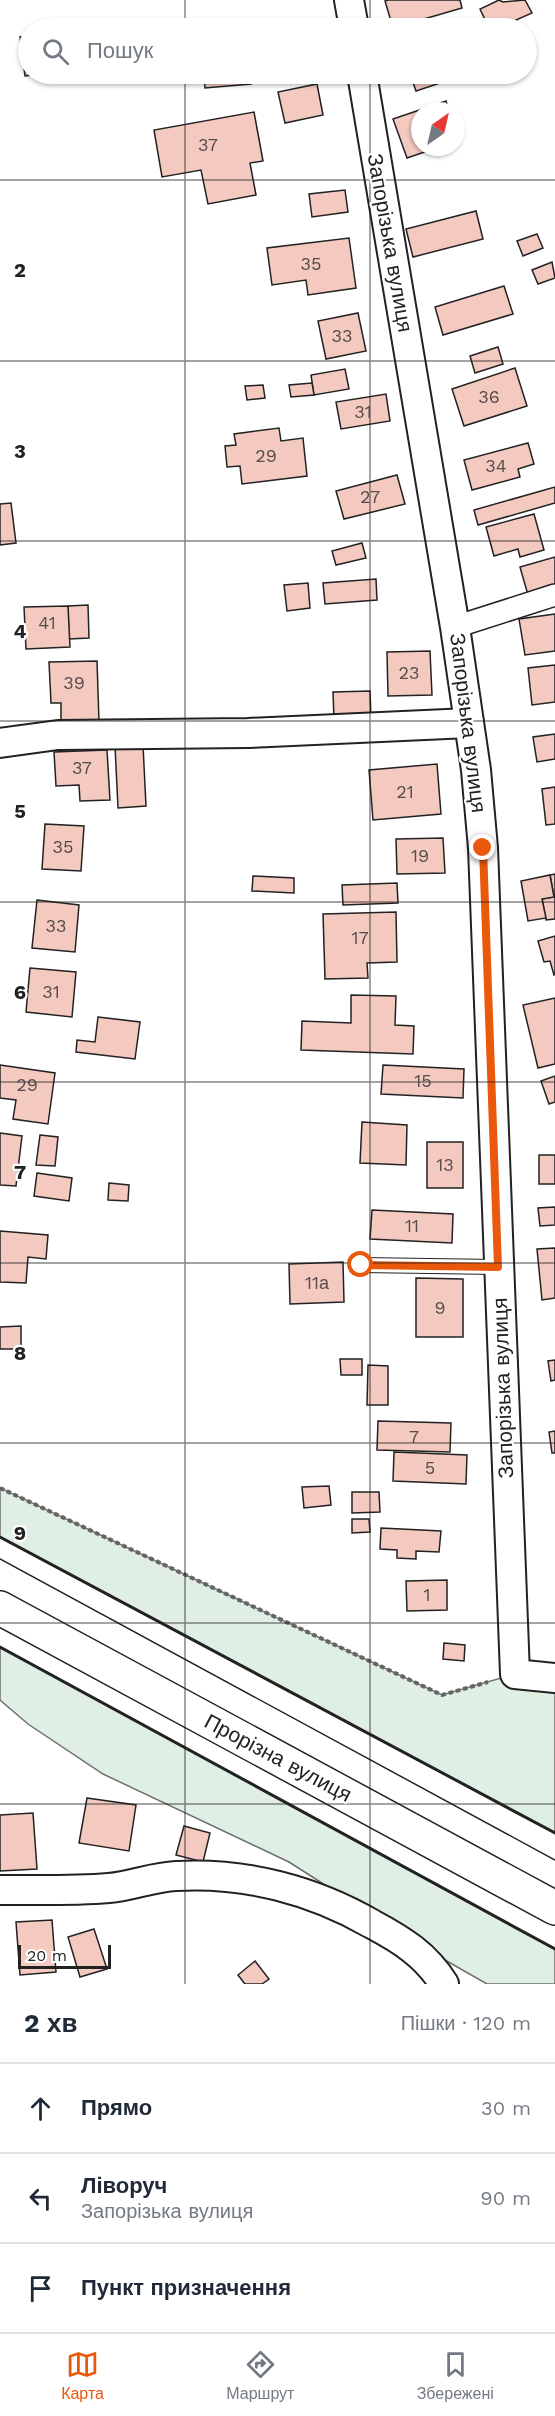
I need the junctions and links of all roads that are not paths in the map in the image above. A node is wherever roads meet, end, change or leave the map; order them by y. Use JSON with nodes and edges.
{"nodes":[{"id":1,"x":349,"y":0,"type":"edge"},
{"id":2,"x":352,"y":18,"type":"edge"},
{"id":3,"x":364,"y":84,"type":"edge"},
{"id":4,"x":555,"y":595,"type":"edge"},
{"id":5,"x":455,"y":627,"type":"junction"},
{"id":6,"x":469,"y":723,"type":"junction"},
{"id":7,"x":0,"y":743,"type":"edge"},
{"id":8,"x":361,"y":1265,"type":"dead end"},
{"id":9,"x":498,"y":1267,"type":"junction"},
{"id":10,"x":0,"y":1608,"type":"edge"},
{"id":11,"x":550,"y":1678,"type":"edge"},
{"id":12,"x":0,"y":1890,"type":"edge"},
{"id":13,"x":555,"y":1908,"type":"edge"},
{"id":14,"x":444,"y":1984,"type":"edge"}],
"edges":[{"from":1,"to":2,"type":"street"},
{"from":3,"to":5,"type":"street","name":"Запорізька вулиця"},
{"from":4,"to":5,"type":"street"},
{"from":5,"to":6,"type":"street","name":"Запорізька вулиця"},
{"from":6,"to":7,"type":"street"},
{"from":6,"to":9,"type":"street","name":"Запорізька вулиця"},
{"from":8,"to":9,"type":"lane"},
{"from":9,"to":11,"type":"street","name":"Запорізька вулиця"},
{"from":10,"to":13,"type":"main road","name":"Прорізна вулиця"},
{"from":12,"to":14,"type":"street"}]}
